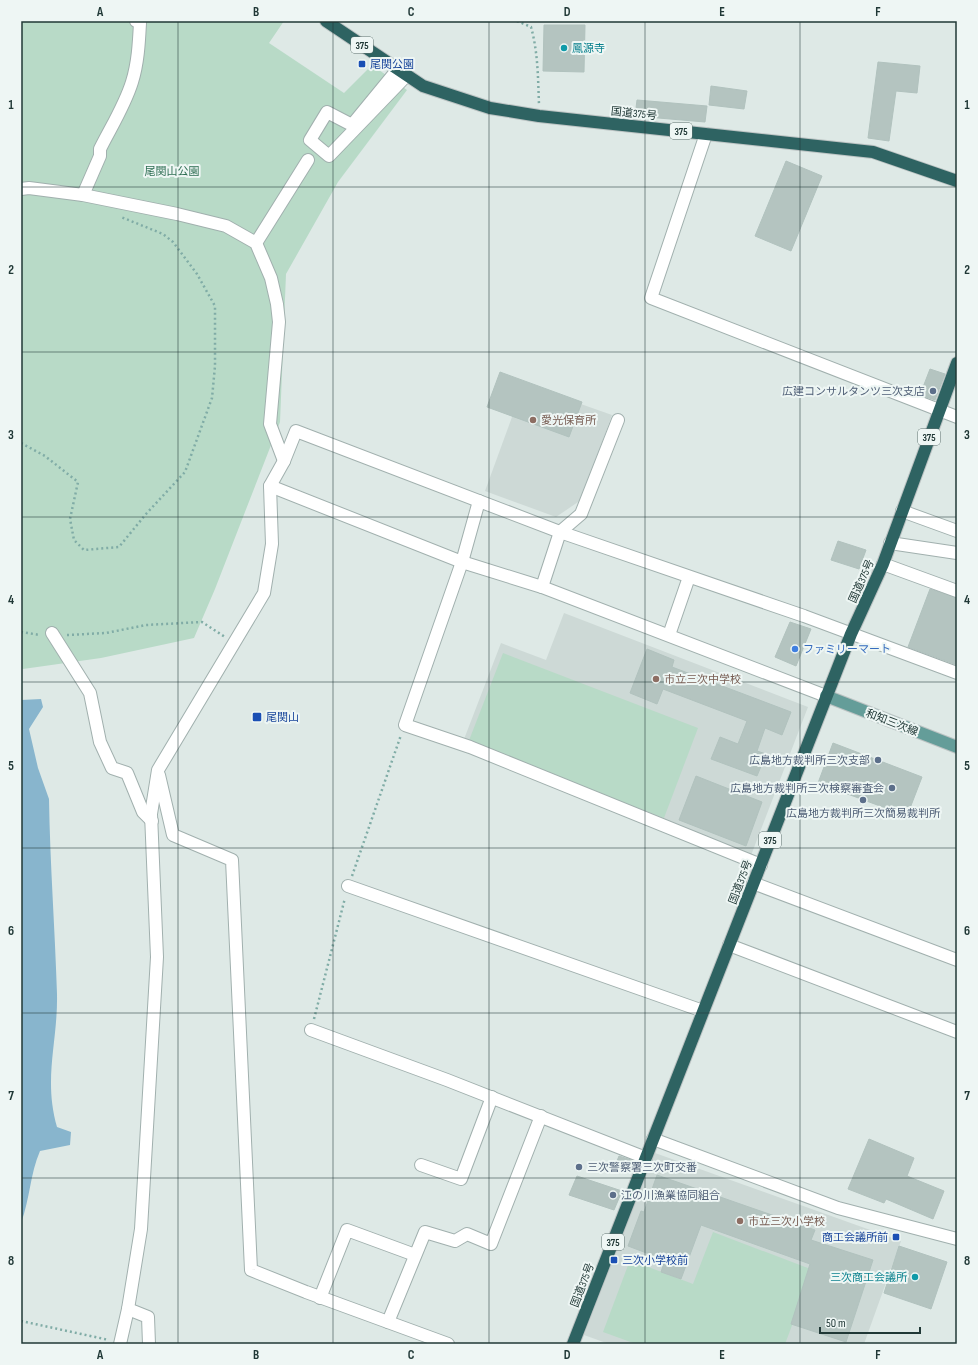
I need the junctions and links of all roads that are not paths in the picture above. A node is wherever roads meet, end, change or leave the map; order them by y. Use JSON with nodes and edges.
{"nodes":[{"id":1,"x":136,"y":21,"type":"edge"},
{"id":2,"x":326,"y":21,"type":"edge"},
{"id":3,"x":402,"y":72,"type":"junction"},
{"id":4,"x":706,"y":134,"type":"junction"},
{"id":5,"x":308,"y":160,"type":"dead end"},
{"id":6,"x":957,"y":181,"type":"edge"},
{"id":7,"x":21,"y":189,"type":"edge"},
{"id":8,"x":83,"y":195,"type":"junction"},
{"id":9,"x":256,"y":243,"type":"junction"},
{"id":10,"x":957,"y":363,"type":"edge"},
{"id":11,"x":939,"y":410,"type":"junction"},
{"id":12,"x":957,"y":416,"type":"edge"},
{"id":13,"x":618,"y":420,"type":"dead end"},
{"id":14,"x":284,"y":461,"type":"junction"},
{"id":15,"x":270,"y":486,"type":"junction"},
{"id":16,"x":479,"y":501,"type":"junction"},
{"id":17,"x":902,"y":511,"type":"junction"},
{"id":18,"x":957,"y":531,"type":"edge"},
{"id":19,"x":560,"y":532,"type":"junction"},
{"id":20,"x":890,"y":543,"type":"junction"},
{"id":21,"x":957,"y":553,"type":"edge"},
{"id":22,"x":462,"y":562,"type":"junction"},
{"id":23,"x":883,"y":564,"type":"junction"},
{"id":24,"x":689,"y":577,"type":"junction"},
{"id":25,"x":542,"y":587,"type":"junction"},
{"id":26,"x":957,"y":591,"type":"edge"},
{"id":27,"x":52,"y":633,"type":"dead end"},
{"id":28,"x":851,"y":634,"type":"junction"},
{"id":29,"x":669,"y":635,"type":"junction"},
{"id":30,"x":957,"y":673,"type":"edge"},
{"id":31,"x":826,"y":696,"type":"junction"},
{"id":32,"x":957,"y":747,"type":"edge"},
{"id":33,"x":158,"y":770,"type":"junction"},
{"id":34,"x":152,"y":821,"type":"junction"},
{"id":35,"x":761,"y":865,"type":"junction"},
{"id":36,"x":753,"y":884,"type":"junction"},
{"id":37,"x":348,"y":886,"type":"road end"},
{"id":38,"x":729,"y":945,"type":"junction"},
{"id":39,"x":957,"y":960,"type":"edge"},
{"id":40,"x":703,"y":1011,"type":"junction"},
{"id":41,"x":311,"y":1030,"type":"road end"},
{"id":42,"x":957,"y":1032,"type":"edge"},
{"id":43,"x":492,"y":1097,"type":"junction"},
{"id":44,"x":541,"y":1116,"type":"junction"},
{"id":45,"x":653,"y":1139,"type":"junction"},
{"id":46,"x":646,"y":1158,"type":"junction"},
{"id":47,"x":421,"y":1165,"type":"dead end"},
{"id":48,"x":957,"y":1239,"type":"edge"},
{"id":49,"x":415,"y":1256,"type":"junction"},
{"id":50,"x":320,"y":1298,"type":"junction"},
{"id":51,"x":128,"y":1309,"type":"junction"},
{"id":52,"x":388,"y":1322,"type":"junction"},
{"id":53,"x":120,"y":1344,"type":"edge"},
{"id":54,"x":148,"y":1344,"type":"edge"},
{"id":55,"x":448,"y":1344,"type":"edge"},
{"id":56,"x":573,"y":1344,"type":"edge"}],
"edges":[{"from":1,"to":8,"type":"street"},
{"from":2,"to":3,"type":"highway","name":"国道375号","number":"375"},
{"from":3,"to":3,"type":"street"},
{"from":3,"to":4,"type":"highway","name":"国道375号","number":"375"},
{"from":4,"to":6,"type":"highway","name":"国道375号","number":"375"},
{"from":4,"to":11,"type":"street"},
{"from":5,"to":9,"type":"street"},
{"from":7,"to":8,"type":"street"},
{"from":8,"to":9,"type":"street"},
{"from":9,"to":14,"type":"street"},
{"from":10,"to":11,"type":"highway","name":"国道375号","number":"375"},
{"from":11,"to":12,"type":"street"},
{"from":11,"to":17,"type":"highway","name":"国道375号","number":"375"},
{"from":13,"to":19,"type":"street"},
{"from":14,"to":15,"type":"street"},
{"from":14,"to":16,"type":"street"},
{"from":15,"to":22,"type":"street"},
{"from":15,"to":33,"type":"street"},
{"from":16,"to":19,"type":"street"},
{"from":16,"to":22,"type":"street"},
{"from":17,"to":18,"type":"street"},
{"from":17,"to":20,"type":"highway","name":"国道375号","number":"375"},
{"from":19,"to":24,"type":"street"},
{"from":19,"to":25,"type":"street"},
{"from":20,"to":21,"type":"street"},
{"from":20,"to":23,"type":"highway","name":"国道375号","number":"375"},
{"from":22,"to":25,"type":"street"},
{"from":22,"to":35,"type":"street"},
{"from":23,"to":26,"type":"street"},
{"from":23,"to":28,"type":"highway","name":"国道375号","number":"375"},
{"from":24,"to":28,"type":"street"},
{"from":24,"to":29,"type":"street"},
{"from":25,"to":29,"type":"street"},
{"from":27,"to":34,"type":"street"},
{"from":28,"to":30,"type":"street"},
{"from":28,"to":31,"type":"highway","name":"国道375号","number":"375"},
{"from":29,"to":31,"type":"street"},
{"from":31,"to":32,"type":"main road","name":"和知三次線"},
{"from":31,"to":35,"type":"highway","name":"国道375号","number":"375"},
{"from":33,"to":34,"type":"street"},
{"from":33,"to":50,"type":"street"},
{"from":34,"to":51,"type":"street"},
{"from":35,"to":36,"type":"highway","name":"国道375号","number":"375"},
{"from":36,"to":38,"type":"highway","name":"国道375号","number":"375"},
{"from":36,"to":39,"type":"street"},
{"from":37,"to":40,"type":"street"},
{"from":38,"to":40,"type":"highway","name":"国道375号","number":"375"},
{"from":38,"to":42,"type":"street"},
{"from":40,"to":45,"type":"highway","name":"国道375号","number":"375"},
{"from":41,"to":43,"type":"street"},
{"from":43,"to":44,"type":"street"},
{"from":43,"to":47,"type":"street"},
{"from":44,"to":46,"type":"street"},
{"from":44,"to":49,"type":"street"},
{"from":45,"to":46,"type":"highway","name":"国道375号","number":"375"},
{"from":45,"to":48,"type":"street"},
{"from":46,"to":56,"type":"highway","name":"国道375号","number":"375"},
{"from":49,"to":50,"type":"street"},
{"from":49,"to":52,"type":"street"},
{"from":50,"to":52,"type":"street"},
{"from":51,"to":53,"type":"street"},
{"from":51,"to":54,"type":"street"},
{"from":52,"to":55,"type":"street"}]}
